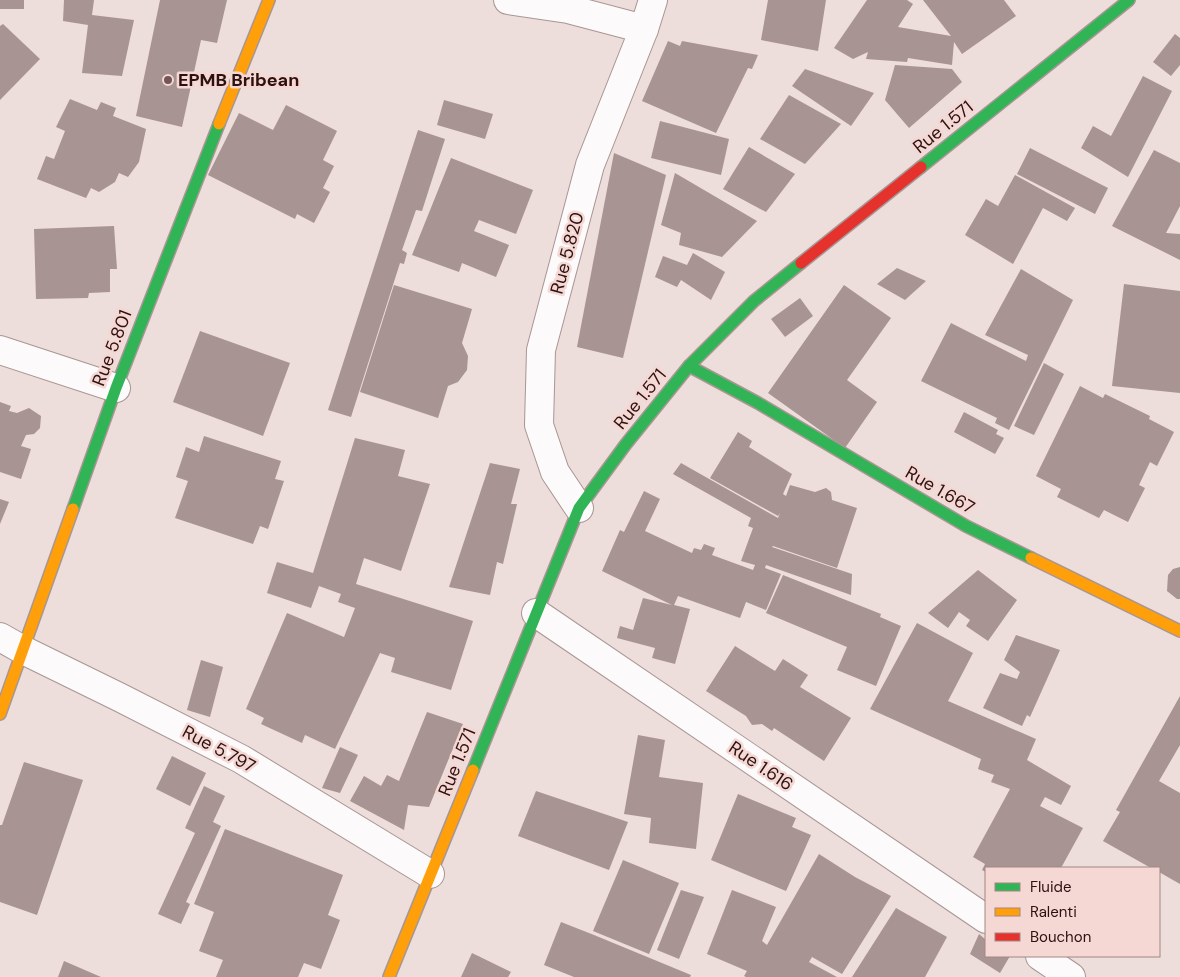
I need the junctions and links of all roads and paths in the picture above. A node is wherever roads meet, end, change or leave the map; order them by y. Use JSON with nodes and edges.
{"nodes":[{"id":1,"x":269,"y":0,"type":"edge"},
{"id":2,"x":508,"y":0,"type":"edge"},
{"id":3,"x":653,"y":0,"type":"edge"},
{"id":4,"x":1129,"y":0,"type":"edge"},
{"id":5,"x":644,"y":29,"type":"junction"},
{"id":6,"x":0,"y":350,"type":"edge"},
{"id":7,"x":689,"y":366,"type":"junction"},
{"id":8,"x":116,"y":388,"type":"junction"},
{"id":9,"x":579,"y":508,"type":"junction"},
{"id":10,"x":536,"y":613,"type":"junction"},
{"id":11,"x":1180,"y":631,"type":"edge"},
{"id":12,"x":11,"y":643,"type":"edge"},
{"id":13,"x":0,"y":714,"type":"edge"},
{"id":14,"x":430,"y":874,"type":"junction"},
{"id":15,"x":985,"y":919,"type":"edge"},
{"id":16,"x":1041,"y":957,"type":"edge"},
{"id":17,"x":390,"y":977,"type":"edge"},
{"id":18,"x":1071,"y":977,"type":"edge"}],
"edges":[{"from":1,"to":8,"type":"street","name":"Rue 5.801"},
{"from":2,"to":5,"type":"street"},
{"from":3,"to":5,"type":"street","name":"Rue 5.820"},
{"from":4,"to":7,"type":"street","name":"Rue 1.571"},
{"from":5,"to":9,"type":"street","name":"Rue 5.820"},
{"from":6,"to":8,"type":"street"},
{"from":7,"to":9,"type":"street","name":"Rue 1.571"},
{"from":7,"to":11,"type":"street","name":"Rue 1.667"},
{"from":8,"to":12,"type":"street","name":"Rue 5.801"},
{"from":9,"to":10,"type":"street","name":"Rue 1.571"},
{"from":10,"to":14,"type":"street","name":"Rue 1.571"},
{"from":10,"to":15,"type":"street","name":"Rue 1.616"},
{"from":12,"to":13,"type":"street","name":"Rue 5.801"},
{"from":12,"to":14,"type":"street","name":"Rue 5.797"},
{"from":14,"to":17,"type":"street","name":"Rue 1.571"},
{"from":16,"to":18,"type":"street"}]}
